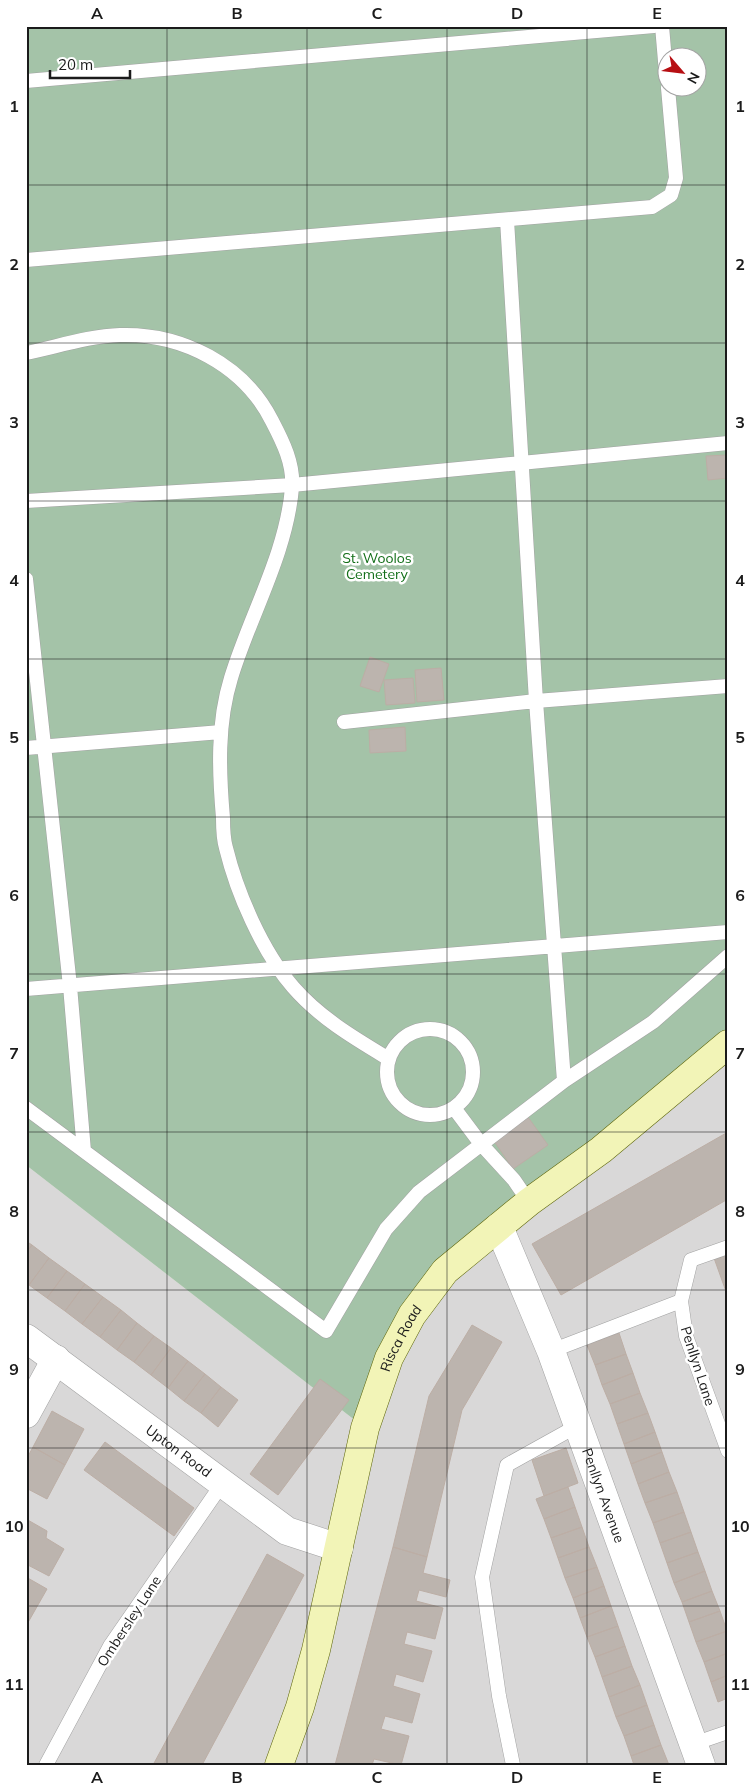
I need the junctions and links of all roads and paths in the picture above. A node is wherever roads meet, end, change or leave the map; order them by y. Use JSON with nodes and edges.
{"nodes":[{"id":1,"x":654,"y":26,"type":"edge"},
{"id":2,"x":662,"y":26,"type":"edge"},
{"id":3,"x":664,"y":48,"type":"edge"},
{"id":4,"x":26,"y":81,"type":"edge"},
{"id":5,"x":669,"y":98,"type":"edge"},
{"id":6,"x":507,"y":220,"type":"junction"},
{"id":7,"x":26,"y":260,"type":"edge"},
{"id":8,"x":26,"y":353,"type":"edge"},
{"id":9,"x":728,"y":443,"type":"edge"},
{"id":10,"x":521,"y":464,"type":"junction"},
{"id":11,"x":292,"y":486,"type":"junction"},
{"id":12,"x":26,"y":501,"type":"edge"},
{"id":13,"x":26,"y":579,"type":"edge"},
{"id":14,"x":728,"y":686,"type":"edge"},
{"id":15,"x":536,"y":701,"type":"junction"},
{"id":16,"x":344,"y":722,"type":"dead end"},
{"id":17,"x":221,"y":732,"type":"junction"},
{"id":18,"x":44,"y":746,"type":"junction"},
{"id":19,"x":26,"y":748,"type":"edge"},
{"id":20,"x":728,"y":932,"type":"edge"},
{"id":21,"x":554,"y":947,"type":"junction"},
{"id":22,"x":728,"y":956,"type":"edge"},
{"id":23,"x":277,"y":968,"type":"junction"},
{"id":24,"x":70,"y":986,"type":"junction"},
{"id":25,"x":26,"y":989,"type":"edge"},
{"id":26,"x":728,"y":1044,"type":"edge"},
{"id":27,"x":388,"y":1059,"type":"junction"},
{"id":28,"x":564,"y":1081,"type":"junction"},
{"id":29,"x":26,"y":1108,"type":"edge"},
{"id":30,"x":454,"y":1108,"type":"junction"},
{"id":31,"x":481,"y":1144,"type":"junction"},
{"id":32,"x":84,"y":1152,"type":"junction"},
{"id":33,"x":529,"y":1202,"type":"junction"},
{"id":34,"x":499,"y":1227,"type":"junction"},
{"id":35,"x":728,"y":1247,"type":"edge"},
{"id":36,"x":680,"y":1301,"type":"junction"},
{"id":37,"x":26,"y":1338,"type":"edge"},
{"id":38,"x":551,"y":1351,"type":"junction"},
{"id":39,"x":56,"y":1359,"type":"junction"},
{"id":40,"x":26,"y":1414,"type":"edge"},
{"id":41,"x":577,"y":1426,"type":"junction"},
{"id":42,"x":728,"y":1451,"type":"edge"},
{"id":43,"x":222,"y":1484,"type":"junction"},
{"id":44,"x":340,"y":1548,"type":"junction"},
{"id":45,"x":728,"y":1732,"type":"edge"},
{"id":46,"x":697,"y":1754,"type":"edge"},
{"id":47,"x":46,"y":1765,"type":"edge"},
{"id":48,"x":279,"y":1765,"type":"edge"},
{"id":49,"x":513,"y":1765,"type":"edge"}],
"edges":[{"from":1,"to":4,"type":"lane"},
{"from":2,"to":3,"type":"lane"},
{"from":5,"to":6,"type":"lane"},
{"from":6,"to":7,"type":"lane"},
{"from":6,"to":10,"type":"lane"},
{"from":8,"to":11,"type":"lane"},
{"from":9,"to":10,"type":"lane"},
{"from":10,"to":11,"type":"lane"},
{"from":10,"to":15,"type":"lane"},
{"from":11,"to":12,"type":"lane"},
{"from":11,"to":17,"type":"lane"},
{"from":13,"to":18,"type":"lane"},
{"from":14,"to":15,"type":"lane"},
{"from":15,"to":16,"type":"lane"},
{"from":15,"to":21,"type":"lane"},
{"from":17,"to":18,"type":"lane"},
{"from":17,"to":23,"type":"lane"},
{"from":18,"to":19,"type":"lane"},
{"from":18,"to":24,"type":"lane"},
{"from":20,"to":21,"type":"lane"},
{"from":21,"to":23,"type":"lane"},
{"from":21,"to":28,"type":"lane"},
{"from":22,"to":28,"type":"lane"},
{"from":23,"to":24,"type":"lane"},
{"from":23,"to":27,"type":"lane"},
{"from":24,"to":25,"type":"lane"},
{"from":24,"to":32,"type":"lane"},
{"from":26,"to":33,"type":"main road","name":"Risca Road"},
{"from":27,"to":30,"type":"lane"},
{"from":27,"to":30,"type":"lane"},
{"from":28,"to":31,"type":"lane"},
{"from":29,"to":32,"type":"lane"},
{"from":30,"to":31,"type":"lane"},
{"from":31,"to":32,"type":"lane"},
{"from":31,"to":33,"type":"lane"},
{"from":33,"to":34,"type":"main road","name":"Risca Road"},
{"from":34,"to":38,"type":"street","name":"Penllyn Avenue"},
{"from":34,"to":44,"type":"main road","name":"Risca Road"},
{"from":35,"to":36,"type":"lane","name":"Penllyn Lane"},
{"from":36,"to":38,"type":"lane"},
{"from":36,"to":42,"type":"lane","name":"Penllyn Lane"},
{"from":37,"to":39,"type":"street","name":"Upton Road"},
{"from":38,"to":41,"type":"street","name":"Penllyn Avenue"},
{"from":39,"to":40,"type":"street"},
{"from":39,"to":43,"type":"street","name":"Upton Road"},
{"from":41,"to":46,"type":"street","name":"Penllyn Avenue"},
{"from":41,"to":49,"type":"lane"},
{"from":43,"to":44,"type":"street","name":"Upton Road"},
{"from":43,"to":47,"type":"lane","name":"Ombersley Lane"},
{"from":44,"to":48,"type":"main road","name":"Risca Road"},
{"from":45,"to":46,"type":"lane"}]}
